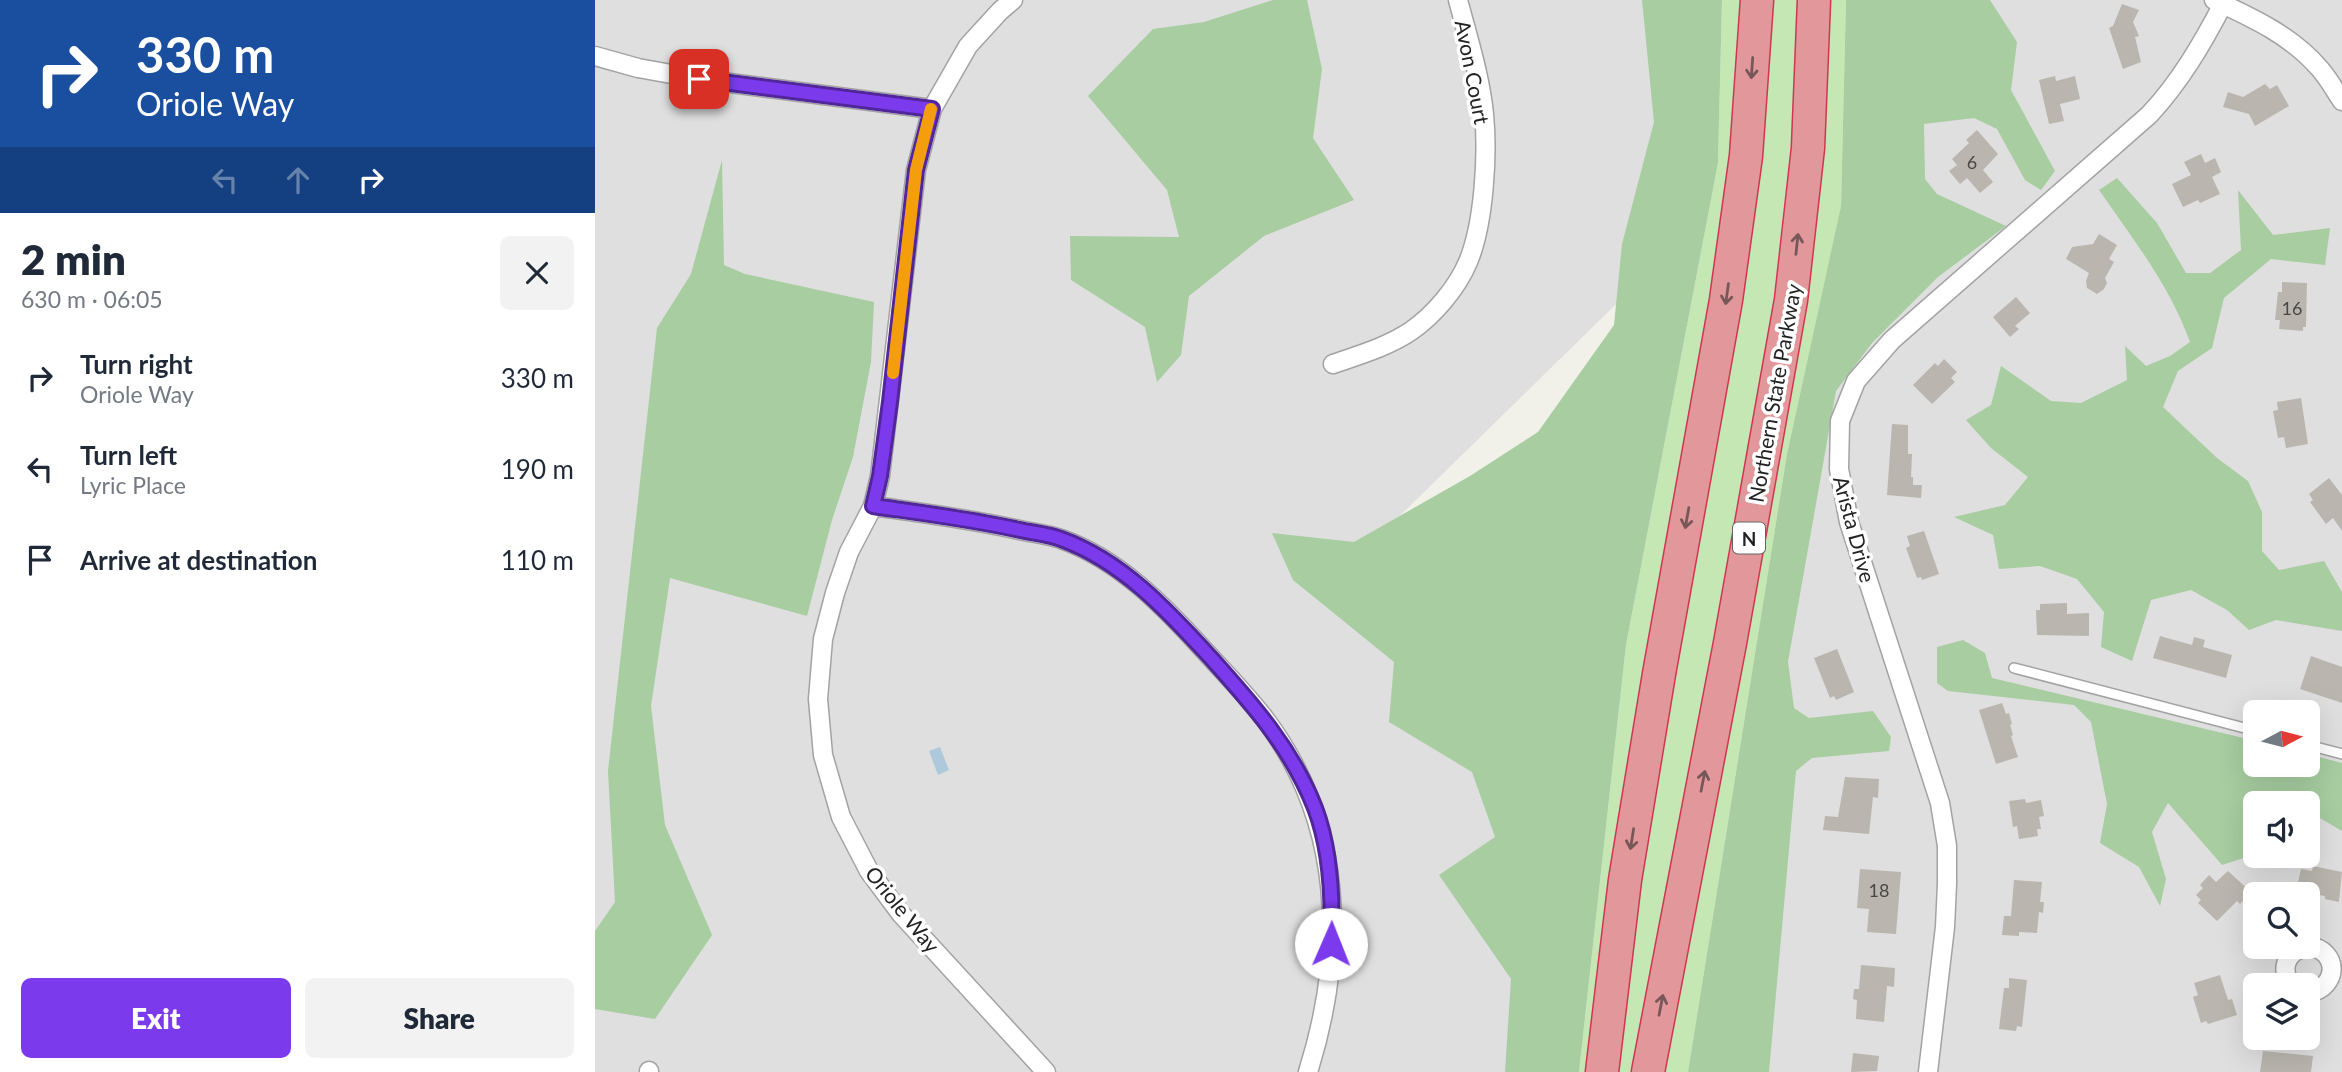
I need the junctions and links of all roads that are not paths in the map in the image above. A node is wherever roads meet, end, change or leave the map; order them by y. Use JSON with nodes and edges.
{"nodes":[{"id":1,"x":1013,"y":0,"type":"edge"},
{"id":2,"x":1458,"y":0,"type":"edge"},
{"id":3,"x":1757,"y":0,"type":"edge"},
{"id":4,"x":1814,"y":0,"type":"edge"},
{"id":5,"x":2219,"y":2,"type":"edge"},
{"id":6,"x":595,"y":56,"type":"edge"},
{"id":7,"x":2342,"y":101,"type":"edge"},
{"id":8,"x":932,"y":109,"type":"junction"},
{"id":9,"x":1333,"y":364,"type":"dead end"},
{"id":10,"x":873,"y":506,"type":"junction"},
{"id":11,"x":2014,"y":668,"type":"dead end"},
{"id":12,"x":2243,"y":728,"type":"edge"},
{"id":13,"x":2321,"y":748,"type":"edge"},
{"id":14,"x":2342,"y":754,"type":"edge"},
{"id":15,"x":2320,"y":950,"type":"edge"},
{"id":16,"x":2336,"y":977,"type":"edge"},
{"id":17,"x":2320,"y":989,"type":"edge"},
{"id":18,"x":1046,"y":1072,"type":"edge"},
{"id":19,"x":1308,"y":1072,"type":"edge"},
{"id":20,"x":1602,"y":1072,"type":"edge"},
{"id":21,"x":1648,"y":1072,"type":"edge"},
{"id":22,"x":1929,"y":1072,"type":"edge"}],
"edges":[{"from":1,"to":8,"type":"street","name":"Oriole Way"},
{"from":2,"to":9,"type":"street","name":"Avon Court"},
{"from":3,"to":20,"type":"highway","one_way":true},
{"from":21,"to":4,"type":"highway","name":"Northern State Parkway","number":"N","one_way":true},
{"from":5,"to":7,"type":"street"},
{"from":5,"to":22,"type":"street","name":"Arista Drive"},
{"from":6,"to":8,"type":"street"},
{"from":8,"to":10,"type":"street","name":"Oriole Way"},
{"from":10,"to":18,"type":"street","name":"Oriole Way"},
{"from":10,"to":19,"type":"street"},
{"from":11,"to":12,"type":"lane"},
{"from":13,"to":14,"type":"lane"},
{"from":15,"to":16,"type":"street"},
{"from":16,"to":17,"type":"street"}]}
